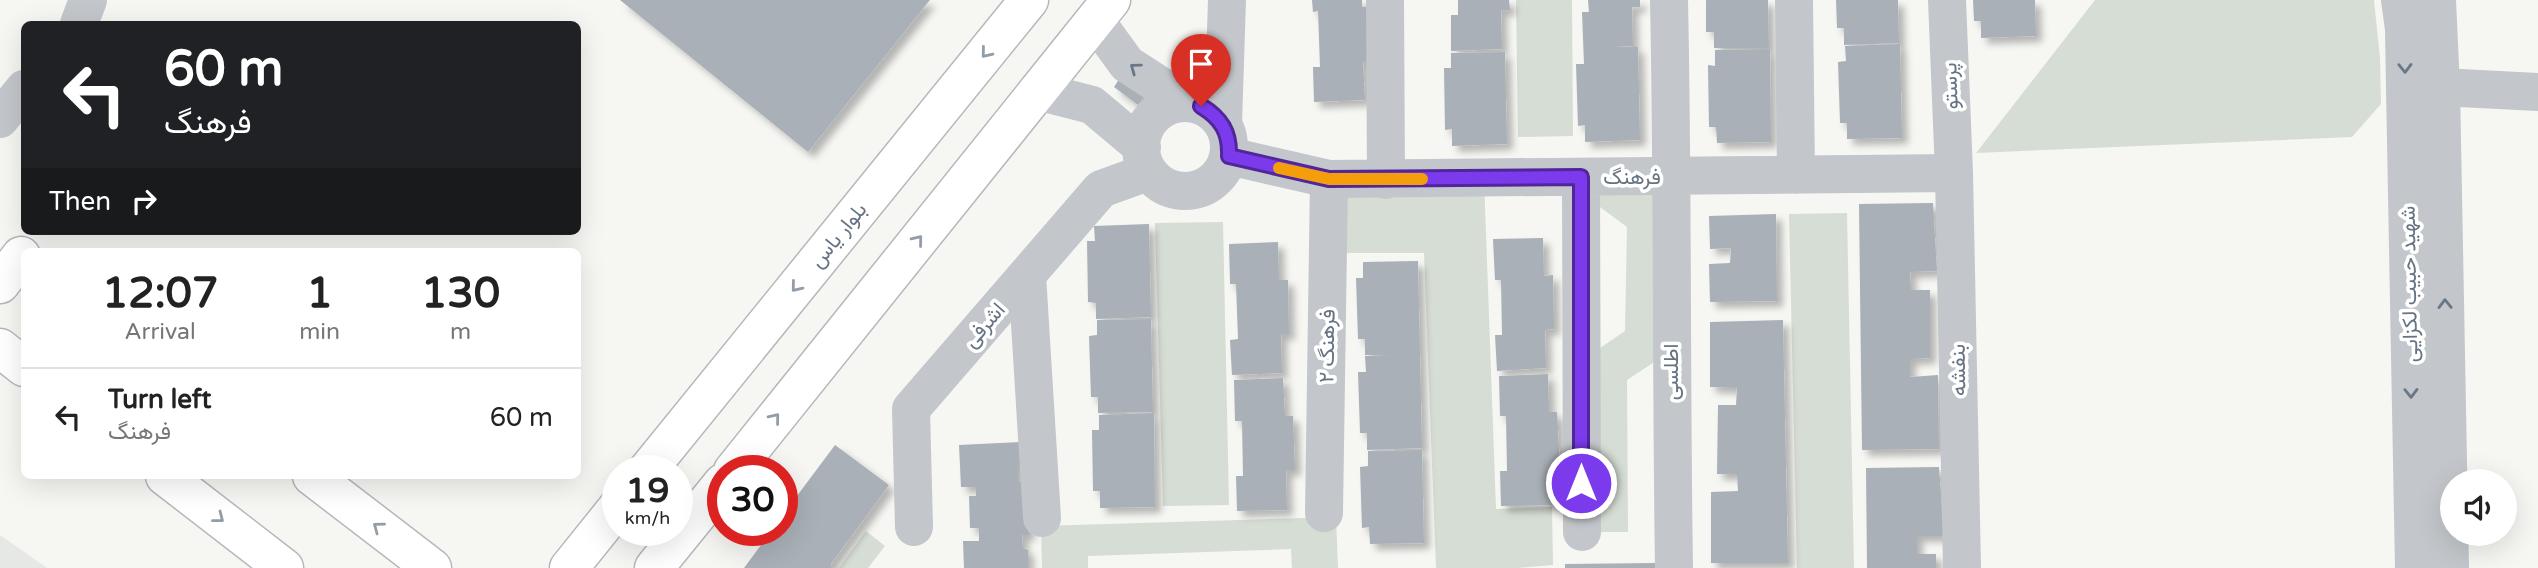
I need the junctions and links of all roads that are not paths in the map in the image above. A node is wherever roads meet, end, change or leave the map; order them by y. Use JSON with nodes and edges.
{"nodes":[{"id":1,"x":88,"y":0,"type":"edge"},
{"id":2,"x":1028,"y":0,"type":"edge"},
{"id":3,"x":1227,"y":0,"type":"edge"},
{"id":4,"x":1385,"y":0,"type":"edge"},
{"id":5,"x":1669,"y":0,"type":"edge"},
{"id":6,"x":1794,"y":0,"type":"edge"},
{"id":7,"x":1947,"y":0,"type":"edge"},
{"id":8,"x":2400,"y":0,"type":"edge"},
{"id":9,"x":2437,"y":0,"type":"edge"},
{"id":10,"x":1103,"y":10,"type":"edge"},
{"id":11,"x":80,"y":21,"type":"edge"},
{"id":12,"x":2441,"y":87,"type":"junction"},
{"id":13,"x":1037,"y":91,"type":"junction"},
{"id":14,"x":2538,"y":92,"type":"edge"},
{"id":15,"x":21,"y":93,"type":"edge"},
{"id":16,"x":1187,"y":103,"type":"junction"},
{"id":17,"x":0,"y":119,"type":"edge"},
{"id":18,"x":1226,"y":140,"type":"junction"},
{"id":19,"x":2424,"y":151,"type":"junction"},
{"id":20,"x":1145,"y":159,"type":"junction"},
{"id":21,"x":1954,"y":173,"type":"junction"},
{"id":22,"x":1796,"y":175,"type":"junction"},
{"id":23,"x":1581,"y":177,"type":"junction"},
{"id":24,"x":1673,"y":177,"type":"junction"},
{"id":25,"x":1329,"y":179,"type":"junction"},
{"id":26,"x":1386,"y":180,"type":"junction"},
{"id":27,"x":1027,"y":275,"type":"junction"},
{"id":28,"x":0,"y":348,"type":"edge"},
{"id":29,"x":21,"y":365,"type":"edge"},
{"id":30,"x":660,"y":455,"type":"edge"},
{"id":31,"x":746,"y":455,"type":"edge"},
{"id":32,"x":169,"y":479,"type":"edge"},
{"id":33,"x":316,"y":479,"type":"edge"},
{"id":34,"x":707,"y":503,"type":"edge"},
{"id":35,"x":1324,"y":513,"type":"dead end"},
{"id":36,"x":1042,"y":518,"type":"dead end"},
{"id":37,"x":914,"y":527,"type":"dead end"},
{"id":38,"x":602,"y":528,"type":"edge"},
{"id":39,"x":1582,"y":532,"type":"dead end"},
{"id":40,"x":573,"y":565,"type":"edge"},
{"id":41,"x":284,"y":568,"type":"edge"},
{"id":42,"x":432,"y":568,"type":"edge"},
{"id":43,"x":654,"y":568,"type":"edge"},
{"id":44,"x":1674,"y":568,"type":"edge"},
{"id":45,"x":1962,"y":568,"type":"edge"},
{"id":46,"x":2414,"y":568,"type":"edge"},
{"id":47,"x":2450,"y":568,"type":"edge"}],
"edges":[{"from":1,"to":11,"type":"street"},
{"from":2,"to":30,"type":"main road","name":"بلوار یاس","one_way":true},
{"from":3,"to":18,"type":"street"},
{"from":4,"to":26,"type":"street"},
{"from":5,"to":24,"type":"street","name":"اطلسی"},
{"from":6,"to":22,"type":"street"},
{"from":7,"to":21,"type":"street","name":"پرستو"},
{"from":8,"to":19,"type":"street","name":"شهید حبیب لکزایی","one_way":true},
{"from":9,"to":12,"type":"street","name":"شهید حبیب لکزایی"},
{"from":10,"to":13,"type":"main road"},
{"from":16,"to":10,"type":"street","one_way":true},
{"from":12,"to":14,"type":"street"},
{"from":12,"to":19,"type":"street","name":"شهید حبیب لکزایی"},
{"from":13,"to":20,"type":"street"},
{"from":31,"to":13,"type":"main road","one_way":true},
{"from":15,"to":17,"type":"street"},
{"from":16,"to":18,"type":"street"},
{"from":16,"to":20,"type":"street"},
{"from":18,"to":20,"type":"street"},
{"from":18,"to":25,"type":"street","name":"فرهنگ"},
{"from":19,"to":46,"type":"street","name":"شهید حبیب لکزایی","one_way":true},
{"from":47,"to":19,"type":"street","name":"شهید حبیب لکزایی","one_way":true},
{"from":20,"to":27,"type":"street","name":"اشرفی"},
{"from":21,"to":22,"type":"street","name":"فرهنگ"},
{"from":21,"to":45,"type":"street","name":"بنفشه"},
{"from":22,"to":24,"type":"street","name":"فرهنگ"},
{"from":23,"to":24,"type":"street","name":"فرهنگ"},
{"from":23,"to":26,"type":"street","name":"فرهنگ"},
{"from":23,"to":39,"type":"street"},
{"from":24,"to":44,"type":"street","name":"اطلسی"},
{"from":25,"to":26,"type":"street","name":"فرهنگ"},
{"from":25,"to":35,"type":"street","name":"فرهنگ ۲"},
{"from":27,"to":36,"type":"street"},
{"from":27,"to":37,"type":"street","name":"اشرفی"},
{"from":28,"to":29,"type":"main road"},
{"from":32,"to":41,"type":"main road","one_way":true},
{"from":42,"to":33,"type":"main road","one_way":true},
{"from":34,"to":43,"type":"main road"},
{"from":38,"to":40,"type":"main road"}]}
